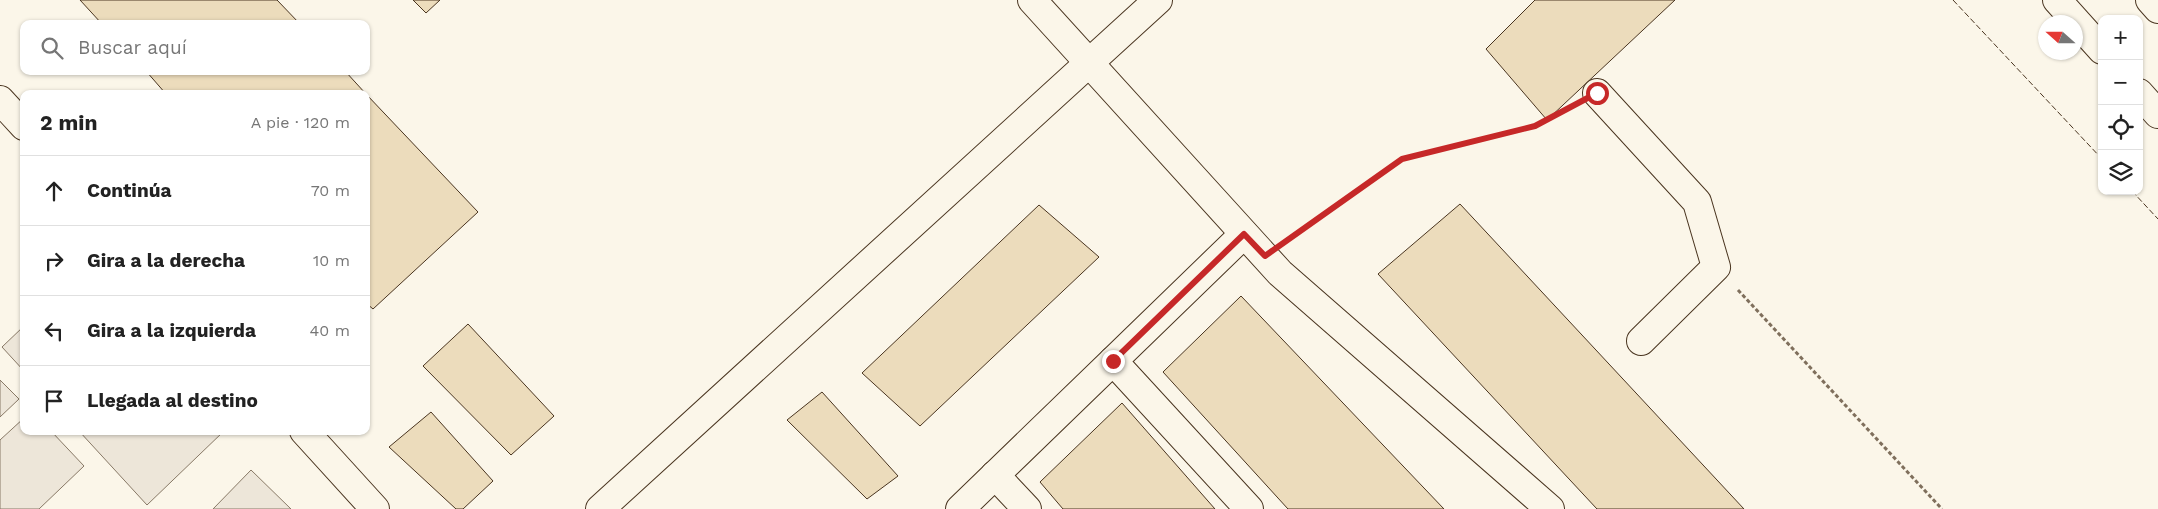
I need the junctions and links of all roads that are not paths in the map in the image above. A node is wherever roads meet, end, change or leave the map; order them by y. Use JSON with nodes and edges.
{"nodes":[{"id":1,"x":1032,"y":0,"type":"edge"},
{"id":2,"x":1158,"y":0,"type":"edge"},
{"id":3,"x":2058,"y":0,"type":"edge"},
{"id":4,"x":2150,"y":0,"type":"edge"},
{"id":5,"x":2158,"y":9,"type":"edge"},
{"id":6,"x":2098,"y":45,"type":"edge"},
{"id":7,"x":1090,"y":63,"type":"junction"},
{"id":8,"x":1597,"y":93,"type":"road end"},
{"id":9,"x":2143,"y":97,"type":"edge"},
{"id":10,"x":0,"y":100,"type":"edge"},
{"id":11,"x":2158,"y":114,"type":"edge"},
{"id":12,"x":20,"y":122,"type":"edge"},
{"id":13,"x":1244,"y":234,"type":"junction"},
{"id":14,"x":1641,"y":341,"type":"dead end"},
{"id":15,"x":1113,"y":361,"type":"junction"},
{"id":16,"x":308,"y":435,"type":"edge"},
{"id":17,"x":995,"y":475,"type":"junction"},
{"id":18,"x":375,"y":509,"type":"edge"},
{"id":19,"x":600,"y":509,"type":"edge"},
{"id":20,"x":960,"y":509,"type":"edge"},
{"id":21,"x":1027,"y":509,"type":"edge"},
{"id":22,"x":1249,"y":509,"type":"edge"},
{"id":23,"x":1550,"y":509,"type":"edge"}],
"edges":[{"from":1,"to":7,"type":"main road"},
{"from":2,"to":7,"type":"main road"},
{"from":3,"to":6,"type":"main road"},
{"from":4,"to":5,"type":"main road"},
{"from":7,"to":13,"type":"main road"},
{"from":7,"to":19,"type":"main road"},
{"from":8,"to":14,"type":"main road"},
{"from":9,"to":11,"type":"main road"},
{"from":10,"to":12,"type":"main road"},
{"from":13,"to":15,"type":"main road"},
{"from":13,"to":23,"type":"main road"},
{"from":15,"to":17,"type":"main road"},
{"from":15,"to":22,"type":"main road"},
{"from":16,"to":18,"type":"main road"},
{"from":17,"to":20,"type":"main road"},
{"from":17,"to":21,"type":"main road"}]}
